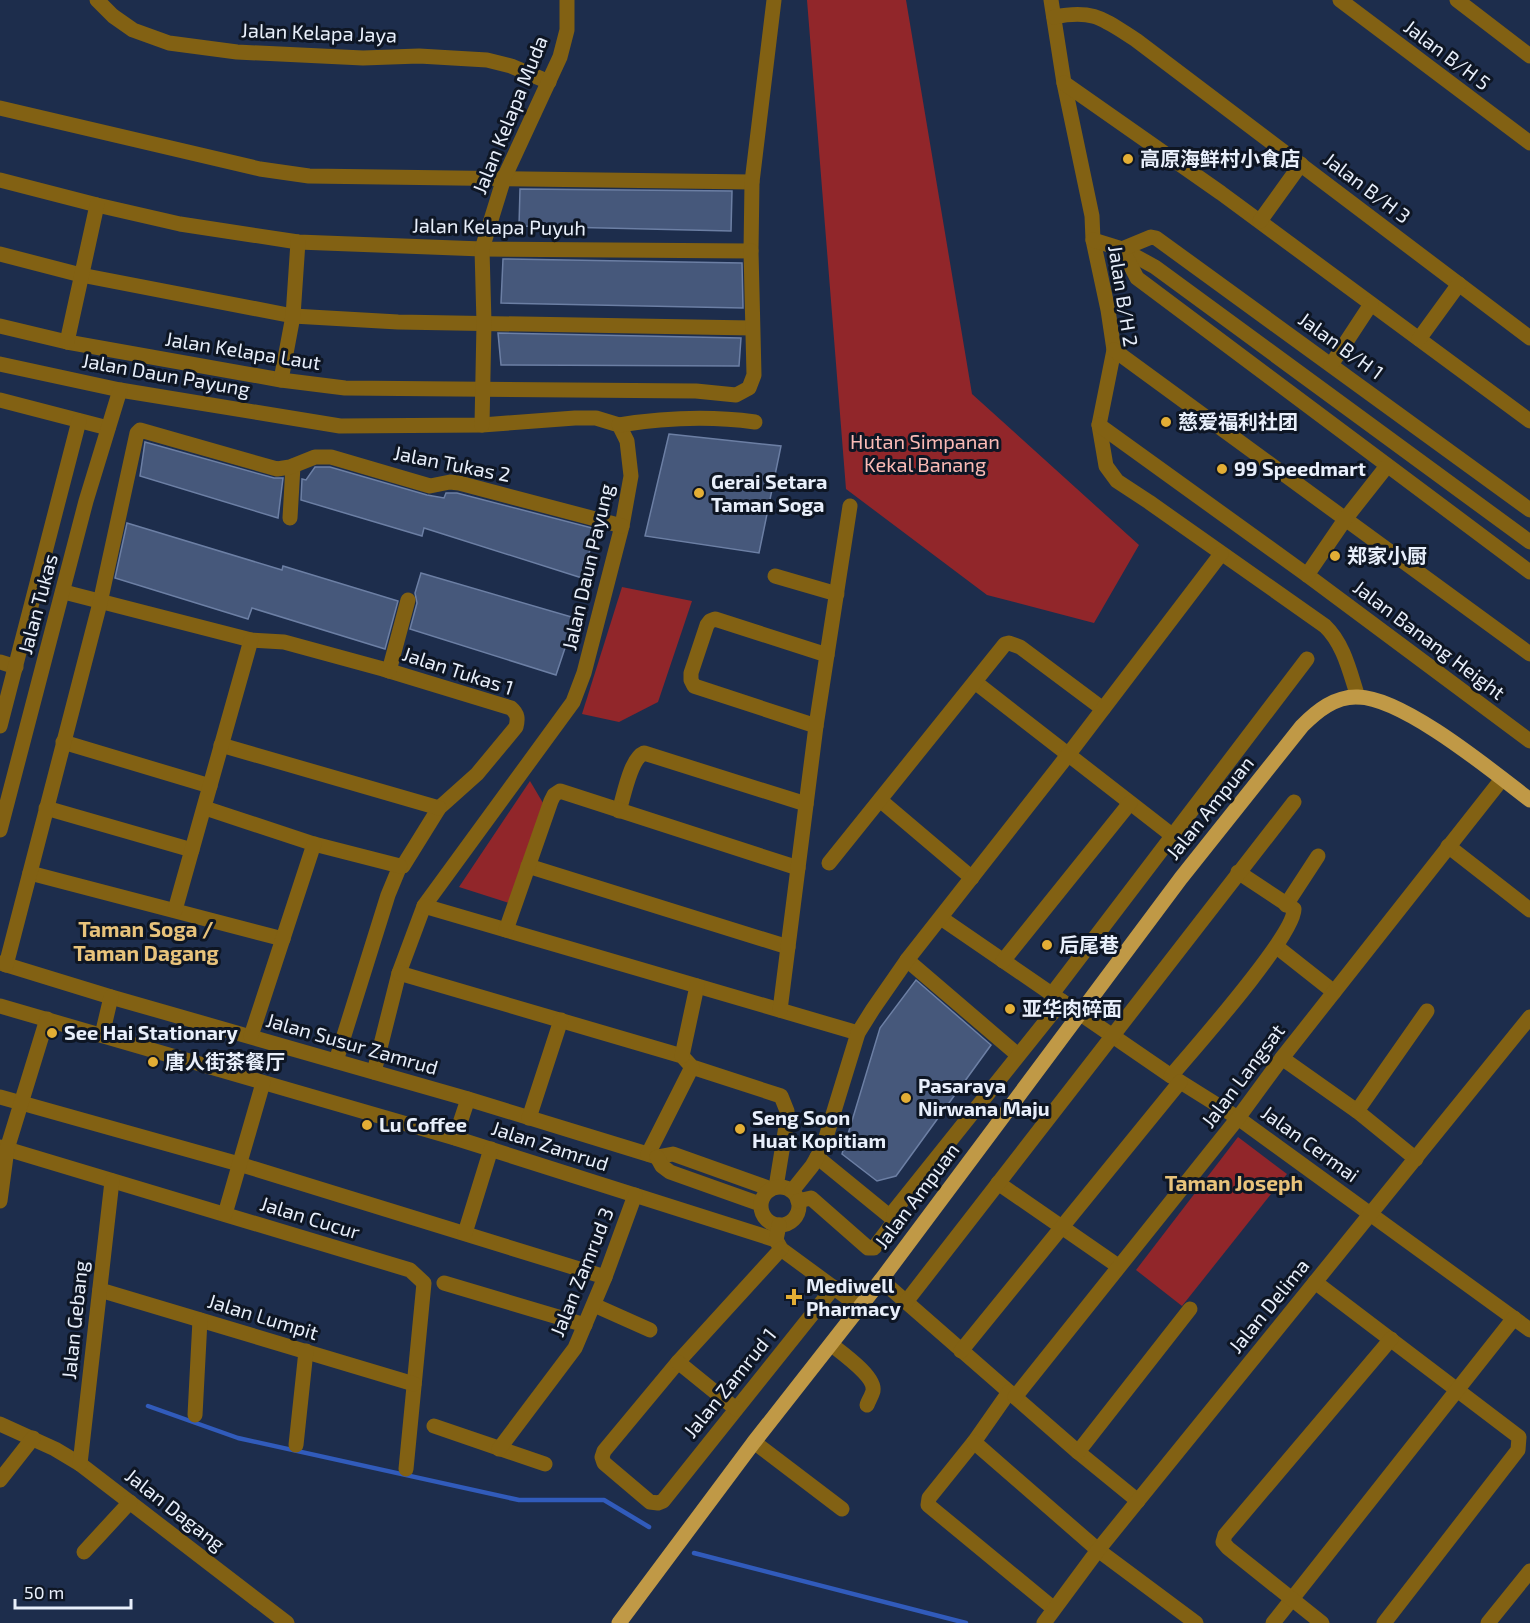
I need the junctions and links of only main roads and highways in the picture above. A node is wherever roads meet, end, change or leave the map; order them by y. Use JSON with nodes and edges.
{"nodes":[{"id":1,"x":1530,"y":800,"type":"edge"},
{"id":2,"x":619,"y":1623,"type":"edge"}],
"edges":[{"from":1,"to":2,"type":"main road","name":"Jalan Ampuan"}]}
